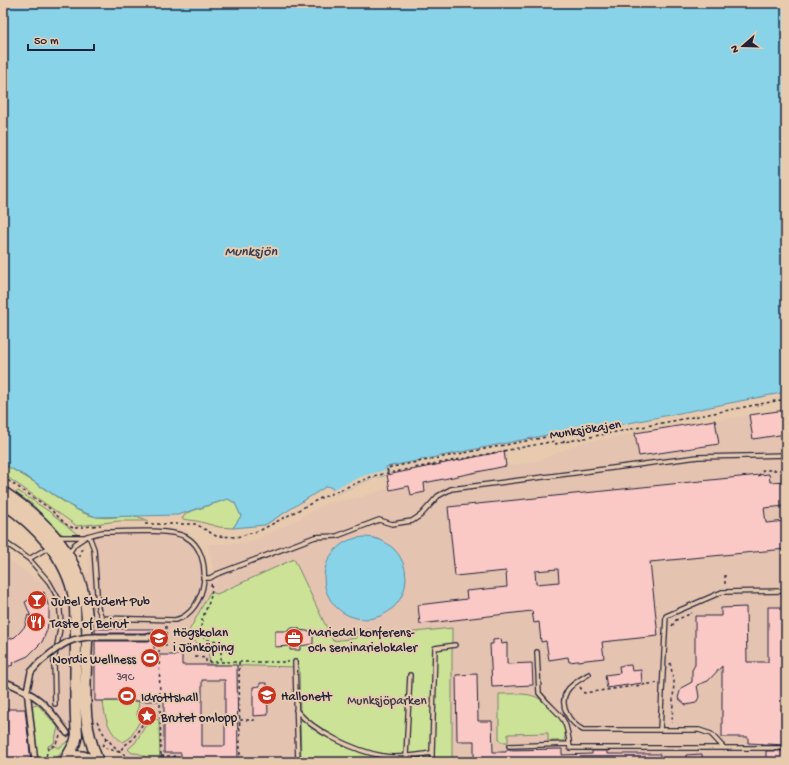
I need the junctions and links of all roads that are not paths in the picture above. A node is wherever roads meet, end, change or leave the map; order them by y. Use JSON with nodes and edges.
{"nodes":[{"id":1,"x":786,"y":455,"type":"edge"},
{"id":2,"x":3,"y":492,"type":"edge"},
{"id":3,"x":3,"y":503,"type":"edge"},
{"id":4,"x":88,"y":536,"type":"junction"},
{"id":5,"x":56,"y":537,"type":"junction"},
{"id":6,"x":3,"y":541,"type":"edge"},
{"id":7,"x":50,"y":546,"type":"junction"},
{"id":8,"x":68,"y":556,"type":"junction"},
{"id":9,"x":29,"y":559,"type":"junction"},
{"id":10,"x":203,"y":578,"type":"junction"},
{"id":11,"x":786,"y":591,"type":"edge"},
{"id":12,"x":158,"y":638,"type":"road end"},
{"id":13,"x":455,"y":645,"type":"dead end"},
{"id":14,"x":537,"y":652,"type":"dead end"},
{"id":15,"x":295,"y":662,"type":"road end"},
{"id":16,"x":589,"y":674,"type":"dead end"},
{"id":17,"x":410,"y":675,"type":"dead end"},
{"id":18,"x":3,"y":681,"type":"edge"},
{"id":19,"x":27,"y":690,"type":"junction"},
{"id":20,"x":55,"y":704,"type":"dead end"},
{"id":21,"x":296,"y":710,"type":"junction"},
{"id":22,"x":660,"y":730,"type":"junction"},
{"id":23,"x":65,"y":731,"type":"road end"},
{"id":24,"x":569,"y":744,"type":"junction"},
{"id":25,"x":509,"y":746,"type":"dead end"},
{"id":26,"x":724,"y":748,"type":"junction"},
{"id":27,"x":786,"y":748,"type":"edge"},
{"id":28,"x":432,"y":753,"type":"junction"},
{"id":29,"x":406,"y":756,"type":"junction"},
{"id":30,"x":64,"y":761,"type":"edge"},
{"id":31,"x":34,"y":762,"type":"edge"},
{"id":32,"x":94,"y":762,"type":"edge"},
{"id":33,"x":98,"y":762,"type":"edge"},
{"id":34,"x":298,"y":762,"type":"edge"},
{"id":35,"x":432,"y":762,"type":"edge"}],
"edges":[{"from":1,"to":10,"type":"lane"},
{"from":2,"to":5,"type":"main road"},
{"from":3,"to":7,"type":"main road"},
{"from":4,"to":5,"type":"lane"},
{"from":4,"to":8,"type":"lane"},
{"from":4,"to":10,"type":"lane"},
{"from":4,"to":10,"type":"lane"},
{"from":5,"to":8,"type":"main road"},
{"from":6,"to":9,"type":"lane"},
{"from":7,"to":9,"type":"lane"},
{"from":7,"to":30,"type":"main road"},
{"from":8,"to":33,"type":"main road"},
{"from":9,"to":20,"type":"lane"},
{"from":11,"to":22,"type":"lane"},
{"from":12,"to":19,"type":"street","bridge":true},
{"from":13,"to":28,"type":"lane"},
{"from":14,"to":24,"type":"lane"},
{"from":15,"to":21,"type":"lane"},
{"from":16,"to":22,"type":"lane"},
{"from":17,"to":29,"type":"lane"},
{"from":18,"to":19,"type":"street"},
{"from":19,"to":23,"type":"street"},
{"from":19,"to":31,"type":"street"},
{"from":21,"to":29,"type":"lane"},
{"from":21,"to":34,"type":"lane"},
{"from":22,"to":26,"type":"lane"},
{"from":24,"to":25,"type":"lane"},
{"from":24,"to":26,"type":"lane"},
{"from":26,"to":27,"type":"lane"},
{"from":28,"to":29,"type":"lane"},
{"from":28,"to":35,"type":"lane"},
{"from":30,"to":32,"type":"main road"}]}
